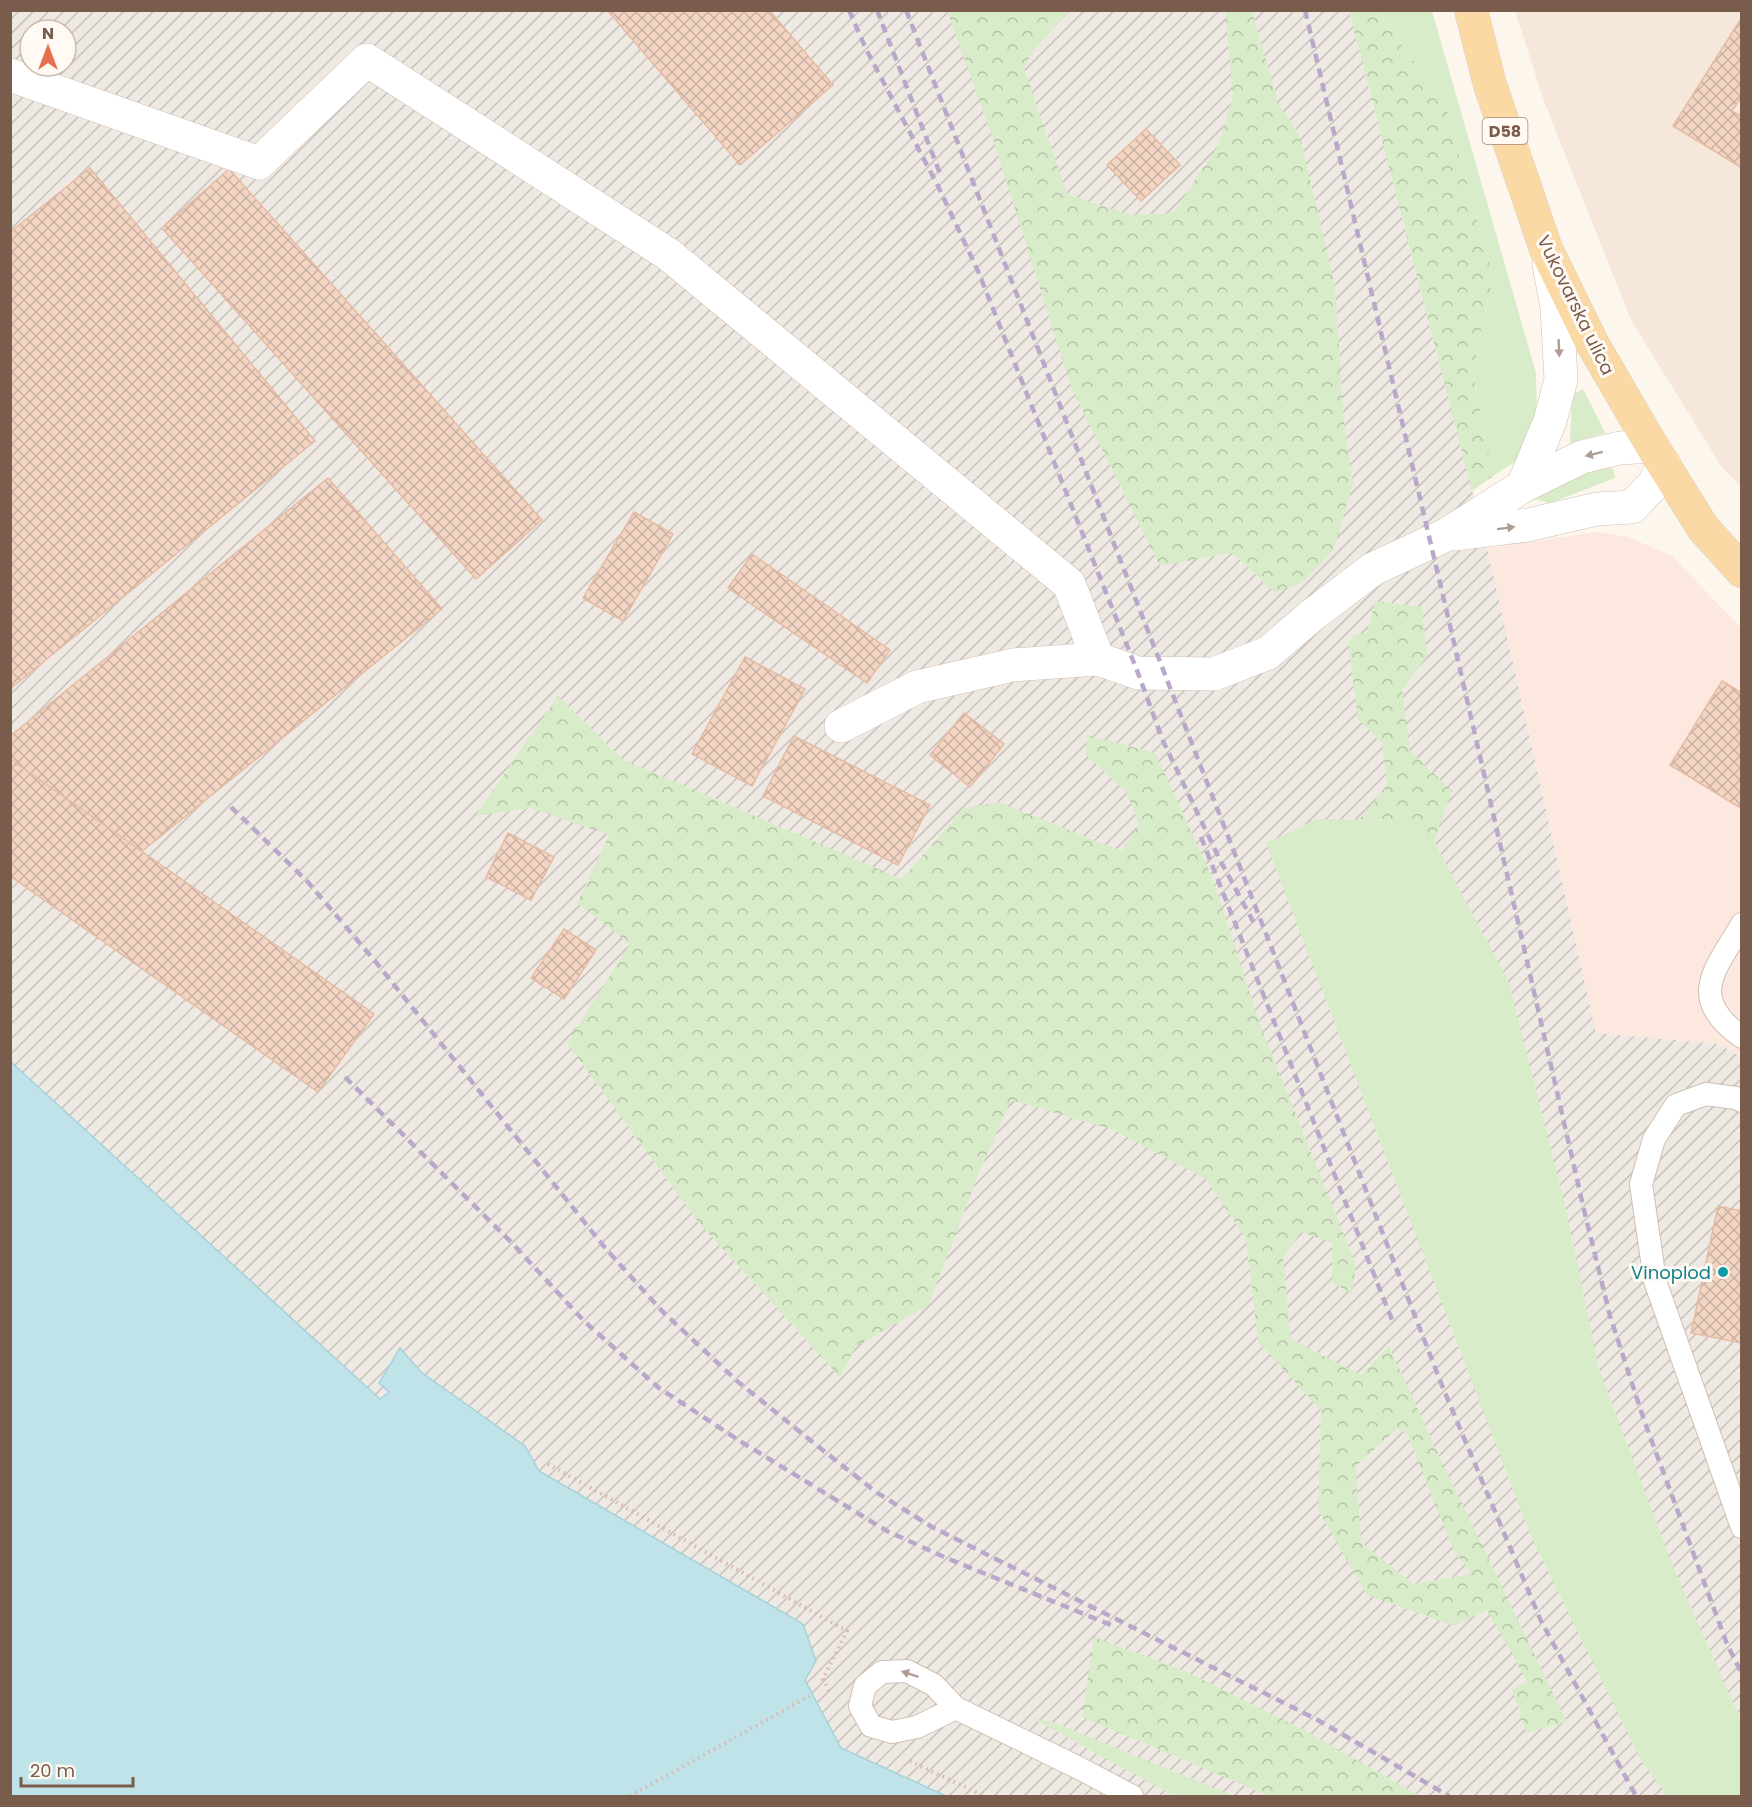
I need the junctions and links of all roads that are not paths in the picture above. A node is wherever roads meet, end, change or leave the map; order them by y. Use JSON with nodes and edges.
{"nodes":[{"id":1,"x":1471,"y":10,"type":"edge"},
{"id":2,"x":10,"y":75,"type":"edge"},
{"id":3,"x":1546,"y":249,"type":"junction"},
{"id":4,"x":1658,"y":455,"type":"junction"},
{"id":5,"x":1523,"y":486,"type":"junction"},
{"id":6,"x":1448,"y":534,"type":"junction"},
{"id":7,"x":1742,"y":571,"type":"edge"},
{"id":8,"x":1098,"y":659,"type":"junction"},
{"id":9,"x":841,"y":726,"type":"dead end"},
{"id":10,"x":1742,"y":924,"type":"edge"},
{"id":11,"x":1742,"y":1037,"type":"edge"},
{"id":12,"x":1742,"y":1101,"type":"edge"},
{"id":13,"x":1742,"y":1527,"type":"edge"},
{"id":14,"x":956,"y":1708,"type":"dead end"},
{"id":15,"x":1132,"y":1797,"type":"edge"}],
"edges":[{"from":1,"to":3,"type":"main road","name":"Vukovarska ulica","number":"D58"},
{"from":2,"to":8,"type":"street"},
{"from":3,"to":4,"type":"main road","name":"Vukovarska ulica","number":"D58"},
{"from":3,"to":5,"type":"street","one_way":true},
{"from":4,"to":5,"type":"street","one_way":true},
{"from":6,"to":4,"type":"street","one_way":true},
{"from":4,"to":7,"type":"main road","name":"Vukovarska ulica","number":"D58"},
{"from":5,"to":6,"type":"street"},
{"from":6,"to":8,"type":"street"},
{"from":8,"to":9,"type":"street"},
{"from":10,"to":11,"type":"lane"},
{"from":12,"to":13,"type":"lane"},
{"from":14,"to":15,"type":"lane"}]}
